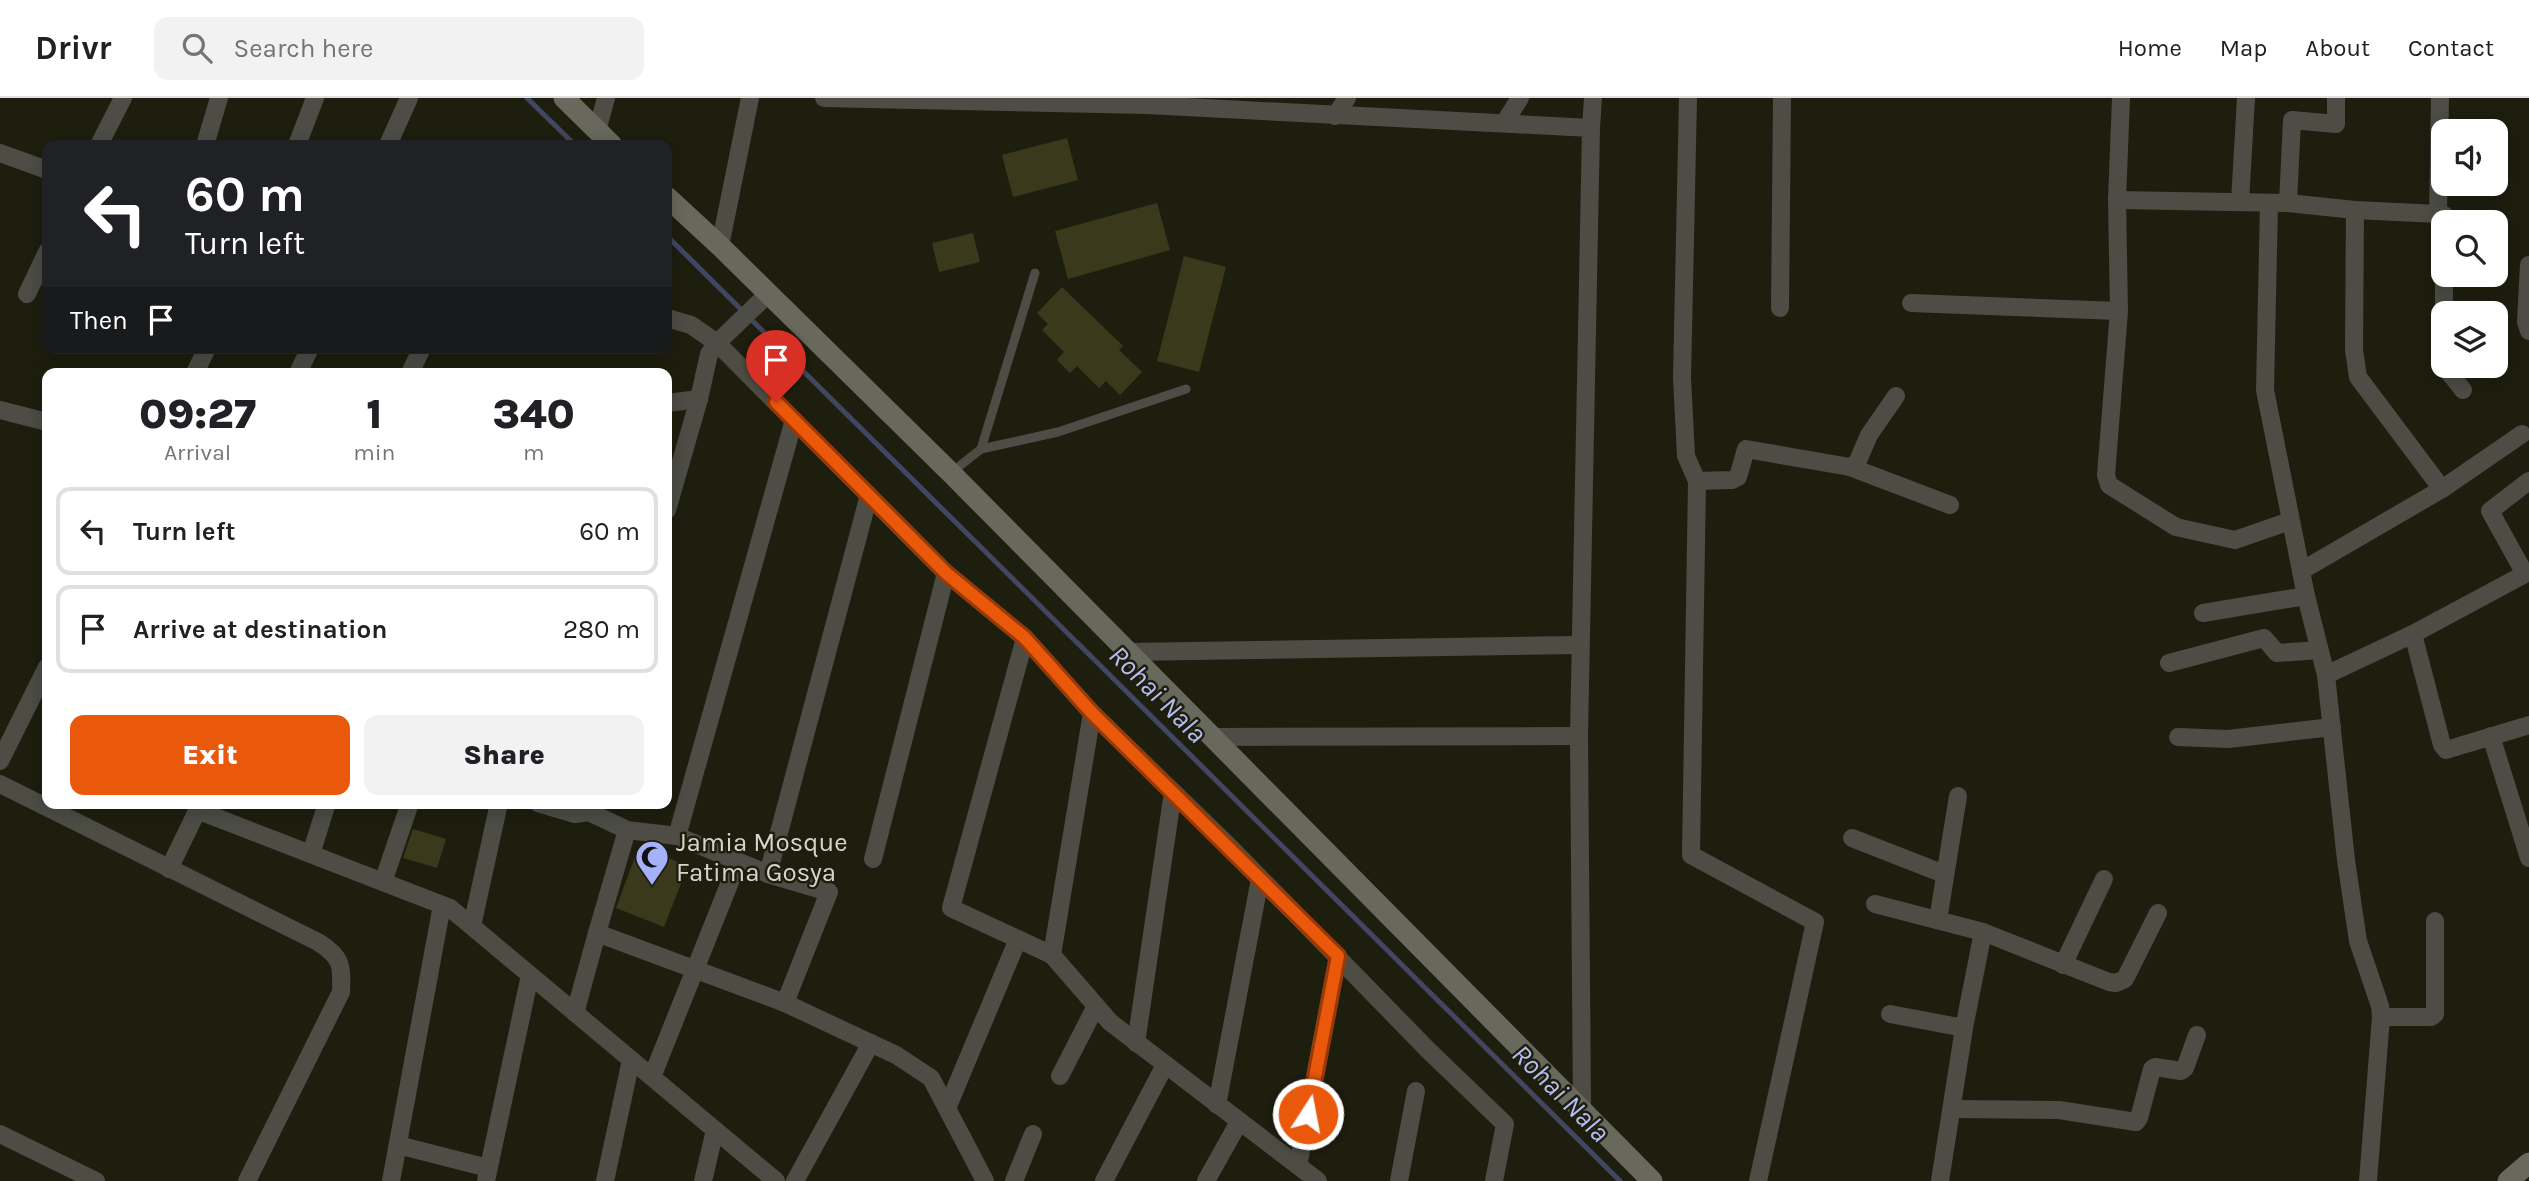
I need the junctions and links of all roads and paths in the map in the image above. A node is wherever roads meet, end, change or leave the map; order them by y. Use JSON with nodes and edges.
{"nodes":[{"id":1,"x":122,"y":98,"type":"edge"},
{"id":2,"x":219,"y":98,"type":"edge"},
{"id":3,"x":315,"y":98,"type":"edge"},
{"id":4,"x":409,"y":98,"type":"edge"},
{"id":5,"x":564,"y":98,"type":"edge"},
{"id":6,"x":606,"y":98,"type":"edge"},
{"id":7,"x":750,"y":98,"type":"edge"},
{"id":8,"x":824,"y":98,"type":"edge"},
{"id":9,"x":835,"y":98,"type":"edge"},
{"id":10,"x":1346,"y":98,"type":"edge"},
{"id":11,"x":1520,"y":98,"type":"edge"},
{"id":12,"x":1593,"y":98,"type":"edge"},
{"id":13,"x":1688,"y":98,"type":"edge"},
{"id":14,"x":1782,"y":98,"type":"edge"},
{"id":15,"x":2121,"y":98,"type":"edge"},
{"id":16,"x":2246,"y":98,"type":"edge"},
{"id":17,"x":2336,"y":98,"type":"edge"},
{"id":18,"x":2440,"y":98,"type":"edge"},
{"id":19,"x":1150,"y":102,"type":"edge"},
{"id":20,"x":1335,"y":116,"type":"junction"},
{"id":21,"x":1504,"y":123,"type":"junction"},
{"id":22,"x":1591,"y":128,"type":"junction"},
{"id":23,"x":605,"y":138,"type":"edge"},
{"id":24,"x":101,"y":140,"type":"edge"},
{"id":25,"x":206,"y":140,"type":"edge"},
{"id":26,"x":299,"y":140,"type":"edge"},
{"id":27,"x":390,"y":140,"type":"edge"},
{"id":28,"x":0,"y":153,"type":"edge"},
{"id":29,"x":42,"y":168,"type":"edge"},
{"id":30,"x":2117,"y":200,"type":"junction"},
{"id":31,"x":672,"y":202,"type":"edge"},
{"id":32,"x":2240,"y":202,"type":"junction"},
{"id":33,"x":2269,"y":203,"type":"junction"},
{"id":34,"x":2288,"y":204,"type":"junction"},
{"id":35,"x":2356,"y":210,"type":"junction"},
{"id":36,"x":2442,"y":210,"type":"edge"},
{"id":37,"x":2431,"y":217,"type":"edge"},
{"id":38,"x":720,"y":246,"type":"junction"},
{"id":39,"x":42,"y":262,"type":"edge"},
{"id":40,"x":2529,"y":265,"type":"edge"},
{"id":41,"x":1035,"y":274,"type":"dead end"},
{"id":42,"x":2528,"y":289,"type":"edge"},
{"id":43,"x":27,"y":294,"type":"dead end"},
{"id":44,"x":766,"y":296,"type":"junction"},
{"id":45,"x":1911,"y":303,"type":"dead end"},
{"id":46,"x":1780,"y":308,"type":"dead end"},
{"id":47,"x":2119,"y":311,"type":"junction"},
{"id":48,"x":672,"y":319,"type":"edge"},
{"id":49,"x":2529,"y":331,"type":"edge"},
{"id":50,"x":720,"y":341,"type":"junction"},
{"id":51,"x":2454,"y":378,"type":"edge"},
{"id":52,"x":1186,"y":389,"type":"dead end"},
{"id":53,"x":2463,"y":390,"type":"dead end"},
{"id":54,"x":1896,"y":396,"type":"dead end"},
{"id":55,"x":699,"y":399,"type":"junction"},
{"id":56,"x":672,"y":402,"type":"edge"},
{"id":57,"x":0,"y":410,"type":"edge"},
{"id":58,"x":794,"y":419,"type":"junction"},
{"id":59,"x":42,"y":421,"type":"edge"},
{"id":60,"x":2522,"y":434,"type":"dead end"},
{"id":61,"x":981,"y":449,"type":"junction"},
{"id":62,"x":1850,"y":467,"type":"junction"},
{"id":63,"x":951,"y":473,"type":"junction"},
{"id":64,"x":1697,"y":481,"type":"junction"},
{"id":65,"x":2529,"y":481,"type":"edge"},
{"id":66,"x":2442,"y":489,"type":"junction"},
{"id":67,"x":672,"y":493,"type":"edge"},
{"id":68,"x":869,"y":495,"type":"junction"},
{"id":69,"x":1950,"y":505,"type":"dead end"},
{"id":70,"x":2290,"y":521,"type":"junction"},
{"id":71,"x":2301,"y":571,"type":"junction"},
{"id":72,"x":946,"y":573,"type":"junction"},
{"id":73,"x":2306,"y":596,"type":"junction"},
{"id":74,"x":2203,"y":613,"type":"dead end"},
{"id":75,"x":2413,"y":634,"type":"junction"},
{"id":76,"x":1025,"y":638,"type":"junction"},
{"id":77,"x":1580,"y":645,"type":"junction"},
{"id":78,"x":2319,"y":650,"type":"junction"},
{"id":79,"x":1128,"y":652,"type":"junction"},
{"id":80,"x":2169,"y":663,"type":"dead end"},
{"id":81,"x":2326,"y":675,"type":"junction"},
{"id":82,"x":42,"y":677,"type":"edge"},
{"id":83,"x":1092,"y":713,"type":"junction"},
{"id":84,"x":2529,"y":725,"type":"edge"},
{"id":85,"x":2332,"y":727,"type":"junction"},
{"id":86,"x":2491,"y":736,"type":"junction"},
{"id":87,"x":1213,"y":737,"type":"junction"},
{"id":88,"x":1579,"y":737,"type":"junction"},
{"id":89,"x":2178,"y":737,"type":"dead end"},
{"id":90,"x":0,"y":761,"type":"edge"},
{"id":91,"x":0,"y":785,"type":"edge"},
{"id":92,"x":1173,"y":792,"type":"junction"},
{"id":93,"x":1958,"y":796,"type":"dead end"},
{"id":94,"x":42,"y":800,"type":"edge"},
{"id":95,"x":198,"y":809,"type":"edge"},
{"id":96,"x":204,"y":809,"type":"edge"},
{"id":97,"x":325,"y":809,"type":"edge"},
{"id":98,"x":408,"y":809,"type":"edge"},
{"id":99,"x":498,"y":809,"type":"edge"},
{"id":100,"x":558,"y":809,"type":"edge"},
{"id":101,"x":588,"y":809,"type":"edge"},
{"id":102,"x":592,"y":809,"type":"edge"},
{"id":103,"x":71,"y":810,"type":"edge"},
{"id":104,"x":627,"y":830,"type":"junction"},
{"id":105,"x":677,"y":835,"type":"junction"},
{"id":106,"x":1852,"y":838,"type":"dead end"},
{"id":107,"x":311,"y":854,"type":"junction"},
{"id":108,"x":2529,"y":858,"type":"edge"},
{"id":109,"x":873,"y":859,"type":"dead end"},
{"id":110,"x":738,"y":862,"type":"junction"},
{"id":111,"x":169,"y":869,"type":"junction"},
{"id":112,"x":768,"y":874,"type":"junction"},
{"id":113,"x":1944,"y":874,"type":"junction"},
{"id":114,"x":2104,"y":878,"type":"dead end"},
{"id":115,"x":1259,"y":879,"type":"junction"},
{"id":116,"x":383,"y":882,"type":"junction"},
{"id":117,"x":1875,"y":904,"type":"dead end"},
{"id":118,"x":442,"y":905,"type":"junction"},
{"id":119,"x":2158,"y":913,"type":"dead end"},
{"id":120,"x":1938,"y":920,"type":"junction"},
{"id":121,"x":2435,"y":921,"type":"dead end"},
{"id":122,"x":472,"y":926,"type":"junction"},
{"id":123,"x":1983,"y":932,"type":"junction"},
{"id":124,"x":597,"y":933,"type":"junction"},
{"id":125,"x":1017,"y":939,"type":"junction"},
{"id":126,"x":1052,"y":955,"type":"junction"},
{"id":127,"x":1338,"y":956,"type":"junction"},
{"id":128,"x":2063,"y":965,"type":"junction"},
{"id":129,"x":696,"y":970,"type":"junction"},
{"id":130,"x":530,"y":975,"type":"junction"},
{"id":131,"x":785,"y":1003,"type":"junction"},
{"id":132,"x":1096,"y":1006,"type":"junction"},
{"id":133,"x":575,"y":1013,"type":"junction"},
{"id":134,"x":1890,"y":1014,"type":"dead end"},
{"id":135,"x":2381,"y":1017,"type":"junction"},
{"id":136,"x":1964,"y":1028,"type":"junction"},
{"id":137,"x":2197,"y":1035,"type":"dead end"},
{"id":138,"x":871,"y":1043,"type":"junction"},
{"id":139,"x":1136,"y":1043,"type":"junction"},
{"id":140,"x":631,"y":1060,"type":"junction"},
{"id":141,"x":1165,"y":1065,"type":"junction"},
{"id":142,"x":1060,"y":1076,"type":"dead end"},
{"id":143,"x":652,"y":1077,"type":"junction"},
{"id":144,"x":1416,"y":1091,"type":"dead end"},
{"id":145,"x":1217,"y":1105,"type":"junction"},
{"id":146,"x":948,"y":1106,"type":"junction"},
{"id":147,"x":1582,"y":1108,"type":"junction"},
{"id":148,"x":1952,"y":1109,"type":"junction"},
{"id":149,"x":1239,"y":1122,"type":"junction"},
{"id":150,"x":715,"y":1130,"type":"junction"},
{"id":151,"x":0,"y":1134,"type":"edge"},
{"id":152,"x":1033,"y":1134,"type":"dead end"},
{"id":153,"x":398,"y":1145,"type":"junction"},
{"id":154,"x":2529,"y":1163,"type":"edge"},
{"id":155,"x":1298,"y":1166,"type":"junction"},
{"id":156,"x":487,"y":1174,"type":"edge"},
{"id":157,"x":96,"y":1181,"type":"edge"},
{"id":158,"x":247,"y":1181,"type":"edge"},
{"id":159,"x":391,"y":1181,"type":"edge"},
{"id":160,"x":605,"y":1181,"type":"edge"},
{"id":161,"x":703,"y":1181,"type":"edge"},
{"id":162,"x":776,"y":1181,"type":"edge"},
{"id":163,"x":795,"y":1181,"type":"edge"},
{"id":164,"x":985,"y":1181,"type":"edge"},
{"id":165,"x":1014,"y":1181,"type":"edge"},
{"id":166,"x":1104,"y":1181,"type":"edge"},
{"id":167,"x":1206,"y":1181,"type":"edge"},
{"id":168,"x":1318,"y":1181,"type":"edge"},
{"id":169,"x":1399,"y":1181,"type":"edge"},
{"id":170,"x":1494,"y":1181,"type":"edge"},
{"id":171,"x":1652,"y":1181,"type":"edge"},
{"id":172,"x":1758,"y":1181,"type":"edge"},
{"id":173,"x":1940,"y":1181,"type":"edge"},
{"id":174,"x":2368,"y":1181,"type":"edge"},
{"id":175,"x":2508,"y":1181,"type":"edge"}],
"edges":[{"from":1,"to":24,"type":"street"},
{"from":2,"to":25,"type":"street"},
{"from":3,"to":26,"type":"street"},
{"from":4,"to":27,"type":"street"},
{"from":5,"to":23,"type":"street"},
{"from":6,"to":23,"type":"street"},
{"from":7,"to":38,"type":"street"},
{"from":8,"to":9,"type":"street"},
{"from":9,"to":19,"type":"street"},
{"from":10,"to":20,"type":"street"},
{"from":11,"to":21,"type":"street"},
{"from":12,"to":22,"type":"street"},
{"from":13,"to":64,"type":"street"},
{"from":14,"to":46,"type":"street"},
{"from":15,"to":30,"type":"street"},
{"from":16,"to":32,"type":"street"},
{"from":17,"to":34,"type":"street"},
{"from":18,"to":36,"type":"street"},
{"from":19,"to":20,"type":"street"},
{"from":20,"to":21,"type":"street"},
{"from":21,"to":22,"type":"street"},
{"from":22,"to":77,"type":"street"},
{"from":28,"to":29,"type":"street"},
{"from":30,"to":32,"type":"street"},
{"from":30,"to":47,"type":"street"},
{"from":31,"to":38,"type":"street"},
{"from":32,"to":33,"type":"street"},
{"from":33,"to":34,"type":"street"},
{"from":33,"to":70,"type":"street"},
{"from":34,"to":35,"type":"street"},
{"from":35,"to":37,"type":"street"},
{"from":35,"to":66,"type":"street"},
{"from":38,"to":44,"type":"street"},
{"from":39,"to":43,"type":"street"},
{"from":40,"to":42,"type":"street"},
{"from":41,"to":61,"type":"lane"},
{"from":42,"to":49,"type":"street"},
{"from":44,"to":50,"type":"street"},
{"from":44,"to":63,"type":"street"},
{"from":45,"to":47,"type":"street"},
{"from":47,"to":70,"type":"street"},
{"from":48,"to":50,"type":"street"},
{"from":50,"to":55,"type":"street"},
{"from":50,"to":58,"type":"street"},
{"from":51,"to":53,"type":"street"},
{"from":52,"to":61,"type":"lane"},
{"from":54,"to":62,"type":"street"},
{"from":55,"to":56,"type":"street"},
{"from":55,"to":67,"type":"street"},
{"from":57,"to":59,"type":"street"},
{"from":58,"to":68,"type":"street"},
{"from":58,"to":105,"type":"street"},
{"from":60,"to":66,"type":"street"},
{"from":61,"to":63,"type":"lane"},
{"from":62,"to":64,"type":"street"},
{"from":62,"to":69,"type":"street"},
{"from":63,"to":79,"type":"street"},
{"from":64,"to":172,"type":"street"},
{"from":65,"to":75,"type":"street"},
{"from":66,"to":71,"type":"street"},
{"from":68,"to":72,"type":"street"},
{"from":68,"to":112,"type":"street"},
{"from":70,"to":71,"type":"street"},
{"from":71,"to":73,"type":"street"},
{"from":72,"to":76,"type":"street"},
{"from":72,"to":109,"type":"street"},
{"from":73,"to":74,"type":"street"},
{"from":73,"to":78,"type":"street"},
{"from":75,"to":81,"type":"street"},
{"from":75,"to":86,"type":"street"},
{"from":76,"to":83,"type":"street"},
{"from":76,"to":125,"type":"street"},
{"from":77,"to":79,"type":"street"},
{"from":77,"to":88,"type":"street"},
{"from":78,"to":80,"type":"street"},
{"from":78,"to":81,"type":"street"},
{"from":79,"to":87,"type":"street"},
{"from":81,"to":85,"type":"street"},
{"from":82,"to":90,"type":"street"},
{"from":83,"to":92,"type":"street"},
{"from":83,"to":126,"type":"street"},
{"from":84,"to":86,"type":"street"},
{"from":85,"to":89,"type":"street"},
{"from":85,"to":135,"type":"street"},
{"from":86,"to":108,"type":"street"},
{"from":87,"to":88,"type":"street"},
{"from":87,"to":147,"type":"street"},
{"from":88,"to":147,"type":"street"},
{"from":91,"to":94,"type":"street"},
{"from":92,"to":115,"type":"street"},
{"from":92,"to":139,"type":"street"},
{"from":93,"to":113,"type":"street"},
{"from":95,"to":111,"type":"street"},
{"from":96,"to":107,"type":"street"},
{"from":97,"to":107,"type":"street"},
{"from":98,"to":116,"type":"street"},
{"from":99,"to":122,"type":"street"},
{"from":100,"to":101,"type":"street"},
{"from":102,"to":104,"type":"street"},
{"from":103,"to":111,"type":"street"},
{"from":104,"to":105,"type":"street"},
{"from":104,"to":124,"type":"street"},
{"from":105,"to":110,"type":"street"},
{"from":106,"to":113,"type":"street"},
{"from":107,"to":116,"type":"street"},
{"from":110,"to":112,"type":"street"},
{"from":110,"to":129,"type":"street"},
{"from":111,"to":158,"type":"street"},
{"from":112,"to":131,"type":"street"},
{"from":113,"to":120,"type":"street"},
{"from":114,"to":128,"type":"street"},
{"from":115,"to":127,"type":"street"},
{"from":115,"to":145,"type":"street"},
{"from":116,"to":118,"type":"street"},
{"from":117,"to":120,"type":"street"},
{"from":118,"to":122,"type":"street"},
{"from":118,"to":153,"type":"street"},
{"from":119,"to":128,"type":"street"},
{"from":120,"to":123,"type":"street"},
{"from":121,"to":135,"type":"street"},
{"from":122,"to":130,"type":"street"},
{"from":123,"to":128,"type":"street"},
{"from":123,"to":136,"type":"street"},
{"from":124,"to":129,"type":"street"},
{"from":124,"to":133,"type":"street"},
{"from":125,"to":126,"type":"street"},
{"from":125,"to":146,"type":"street"},
{"from":126,"to":132,"type":"street"},
{"from":127,"to":155,"type":"street"},
{"from":127,"to":170,"type":"street"},
{"from":129,"to":131,"type":"street"},
{"from":129,"to":143,"type":"street"},
{"from":130,"to":133,"type":"street"},
{"from":130,"to":156,"type":"street"},
{"from":131,"to":138,"type":"street"},
{"from":132,"to":139,"type":"street"},
{"from":132,"to":142,"type":"street"},
{"from":133,"to":140,"type":"street"},
{"from":134,"to":136,"type":"street"},
{"from":135,"to":174,"type":"street"},
{"from":136,"to":148,"type":"street"},
{"from":137,"to":148,"type":"street"},
{"from":138,"to":146,"type":"street"},
{"from":138,"to":163,"type":"street"},
{"from":139,"to":141,"type":"street"},
{"from":140,"to":143,"type":"street"},
{"from":140,"to":160,"type":"street"},
{"from":141,"to":145,"type":"street"},
{"from":141,"to":166,"type":"street"},
{"from":143,"to":150,"type":"street"},
{"from":144,"to":169,"type":"street"},
{"from":145,"to":149,"type":"street"},
{"from":146,"to":164,"type":"street"},
{"from":147,"to":171,"type":"street"},
{"from":148,"to":173,"type":"street"},
{"from":149,"to":155,"type":"street"},
{"from":149,"to":167,"type":"street"},
{"from":150,"to":161,"type":"street"},
{"from":150,"to":162,"type":"street"},
{"from":151,"to":157,"type":"street"},
{"from":152,"to":165,"type":"street"},
{"from":153,"to":156,"type":"street"},
{"from":153,"to":159,"type":"street"},
{"from":154,"to":175,"type":"street"},
{"from":155,"to":168,"type":"street"}]}
